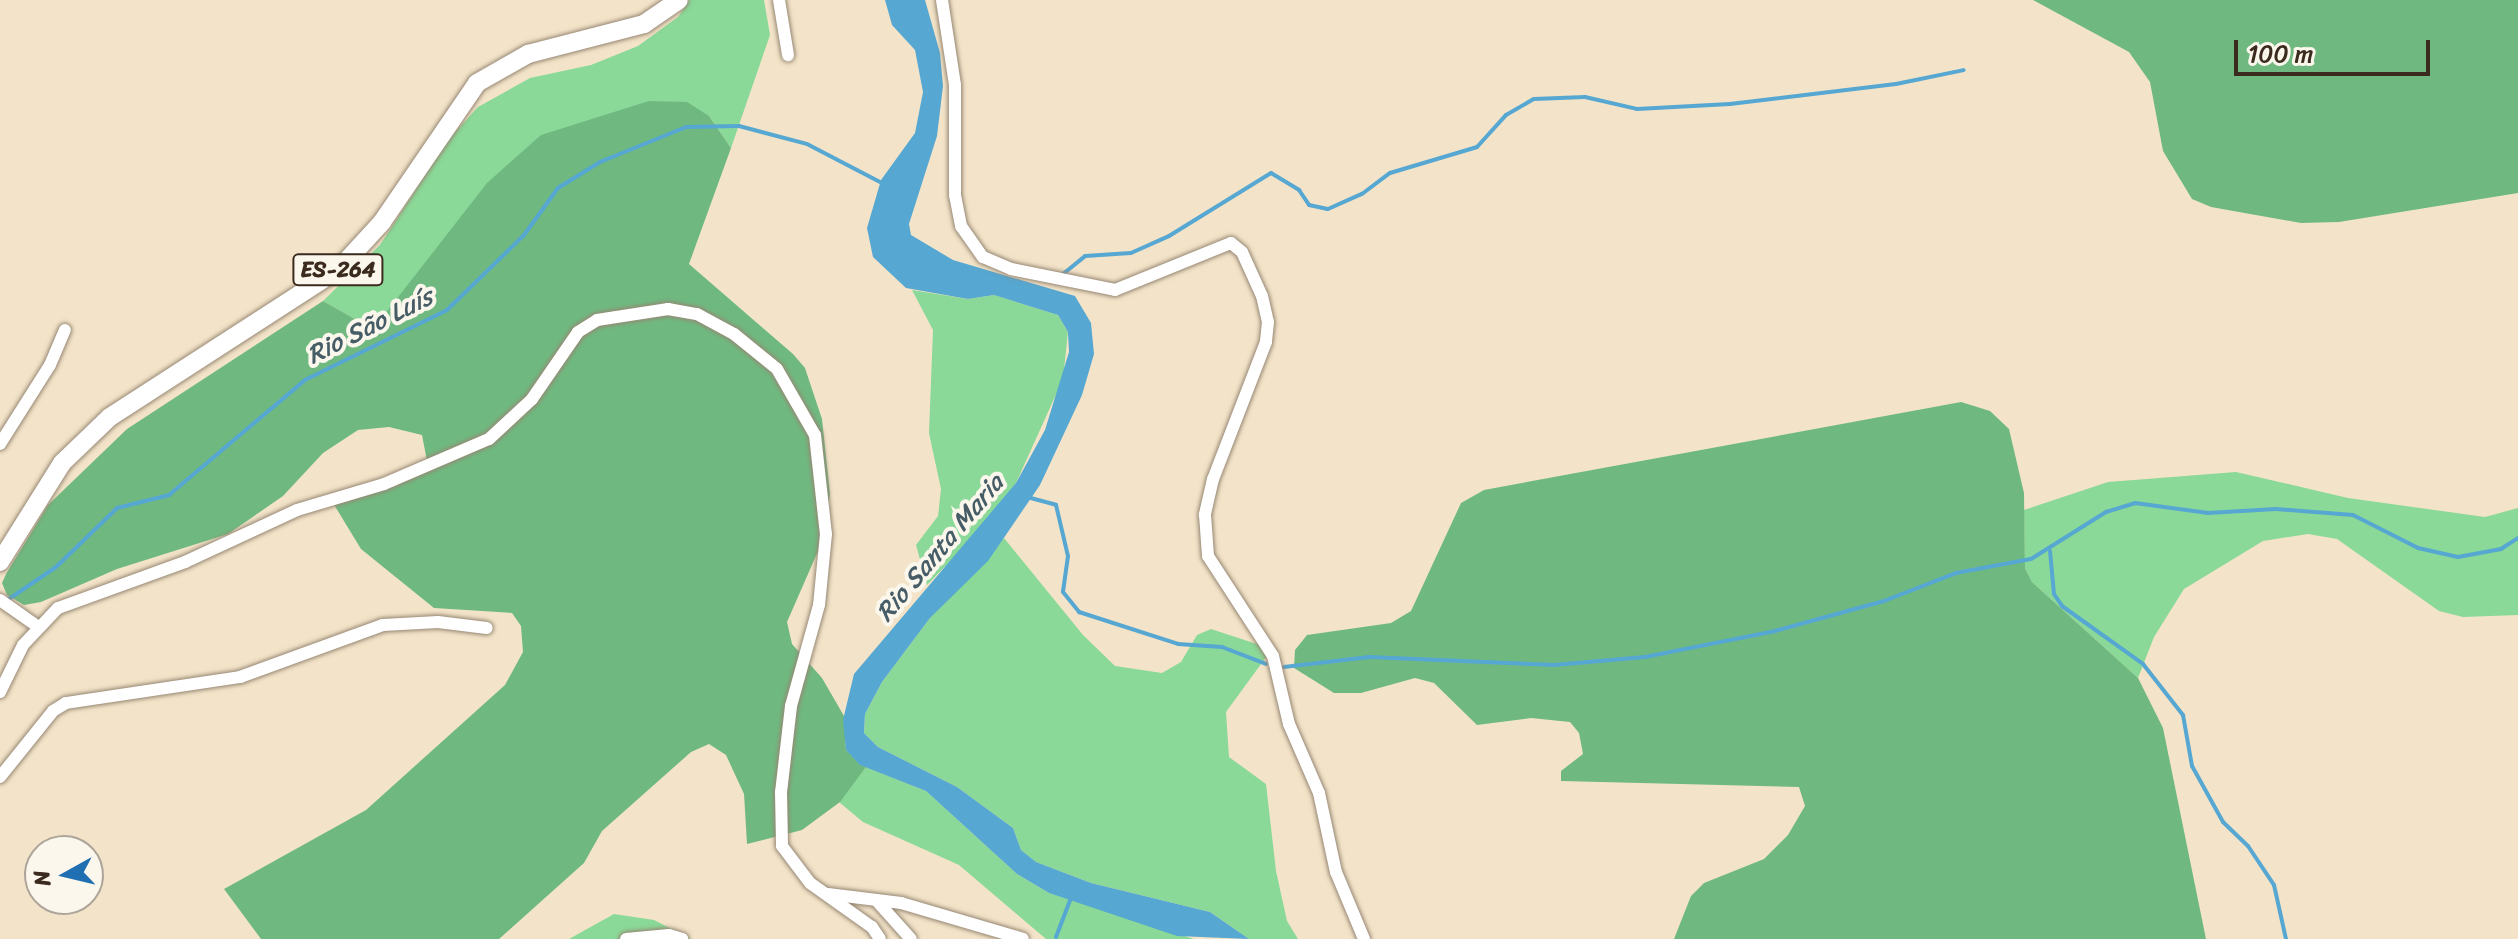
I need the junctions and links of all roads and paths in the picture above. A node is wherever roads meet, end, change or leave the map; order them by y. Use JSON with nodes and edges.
{"nodes":[{"id":1,"x":679,"y":0,"type":"edge"},
{"id":2,"x":779,"y":0,"type":"edge"},
{"id":3,"x":942,"y":0,"type":"edge"},
{"id":4,"x":788,"y":55,"type":"dead end"},
{"id":5,"x":65,"y":330,"type":"dead end"},
{"id":6,"x":0,"y":444,"type":"edge"},
{"id":7,"x":0,"y":562,"type":"edge"},
{"id":8,"x":0,"y":600,"type":"edge"},
{"id":9,"x":37,"y":626,"type":"junction"},
{"id":10,"x":487,"y":628,"type":"dead end"},
{"id":11,"x":0,"y":692,"type":"edge"},
{"id":12,"x":0,"y":777,"type":"edge"},
{"id":13,"x":825,"y":893,"type":"junction"},
{"id":14,"x":873,"y":898,"type":"junction"},
{"id":15,"x":626,"y":939,"type":"edge"},
{"id":16,"x":682,"y":939,"type":"edge"},
{"id":17,"x":880,"y":939,"type":"edge"},
{"id":18,"x":911,"y":939,"type":"edge"},
{"id":19,"x":1023,"y":939,"type":"edge"},
{"id":20,"x":1364,"y":939,"type":"edge"}],
"edges":[{"from":1,"to":7,"type":"main road","number":"ES-264"},
{"from":2,"to":4,"type":"street"},
{"from":3,"to":20,"type":"street"},
{"from":5,"to":6,"type":"street"},
{"from":8,"to":9,"type":"street"},
{"from":9,"to":11,"type":"street"},
{"from":9,"to":13,"type":"street"},
{"from":10,"to":12,"type":"street"},
{"from":13,"to":14,"type":"street"},
{"from":13,"to":17,"type":"street"},
{"from":14,"to":18,"type":"street"},
{"from":14,"to":19,"type":"street"},
{"from":15,"to":16,"type":"street"}]}
